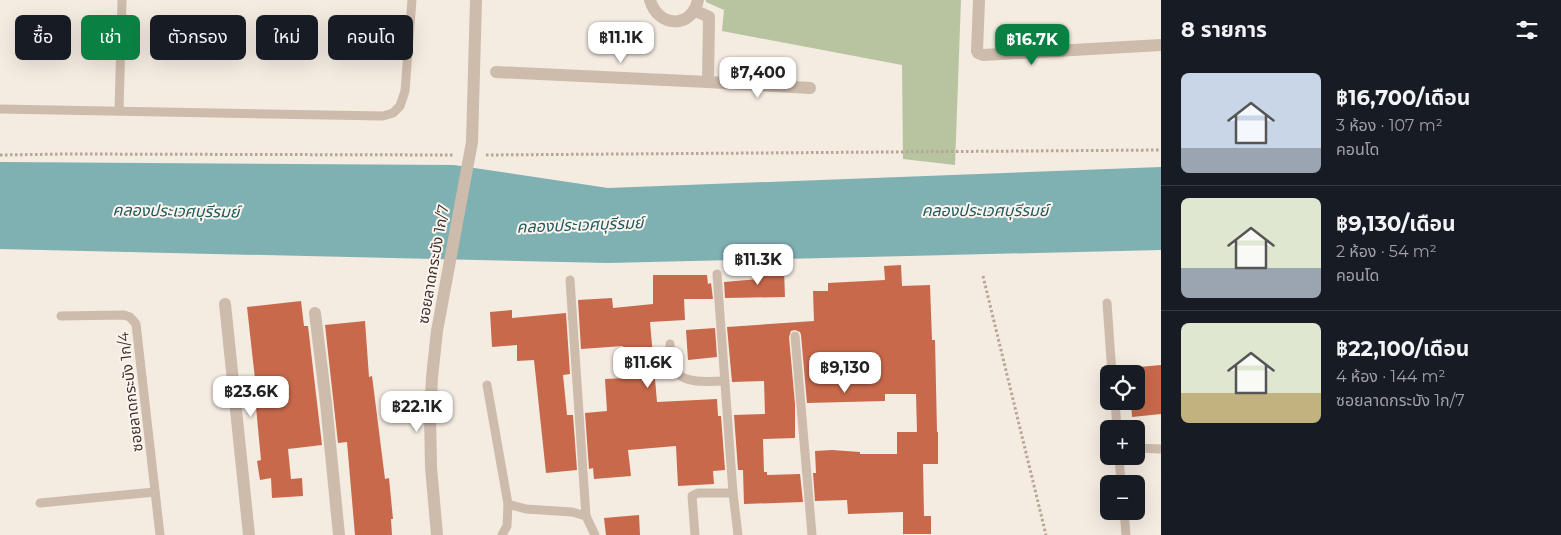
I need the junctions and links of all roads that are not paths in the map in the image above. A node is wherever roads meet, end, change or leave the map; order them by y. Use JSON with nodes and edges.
{"nodes":[{"id":1,"x":122,"y":0,"type":"edge"},
{"id":2,"x":412,"y":0,"type":"edge"},
{"id":3,"x":476,"y":0,"type":"edge"},
{"id":4,"x":650,"y":0,"type":"edge"},
{"id":5,"x":979,"y":0,"type":"edge"},
{"id":6,"x":696,"y":5,"type":"edge"},
{"id":7,"x":1161,"y":44,"type":"edge"},
{"id":8,"x":496,"y":72,"type":"dead end"},
{"id":9,"x":708,"y":82,"type":"junction"},
{"id":10,"x":810,"y":88,"type":"dead end"},
{"id":11,"x":0,"y":109,"type":"edge"},
{"id":12,"x":119,"y":111,"type":"junction"},
{"id":13,"x":717,"y":274,"type":"dead end"},
{"id":14,"x":570,"y":280,"type":"dead end"},
{"id":15,"x":1107,"y":303,"type":"dead end"},
{"id":16,"x":226,"y":304,"type":"dead end"},
{"id":17,"x":315,"y":313,"type":"dead end"},
{"id":18,"x":61,"y":316,"type":"dead end"},
{"id":19,"x":795,"y":336,"type":"dead end"},
{"id":20,"x":670,"y":344,"type":"dead end"},
{"id":21,"x":1111,"y":365,"type":"edge"},
{"id":22,"x":724,"y":381,"type":"junction"},
{"id":23,"x":487,"y":385,"type":"dead end"},
{"id":24,"x":1145,"y":448,"type":"edge"},
{"id":25,"x":1161,"y":449,"type":"edge"},
{"id":26,"x":155,"y":492,"type":"junction"},
{"id":27,"x":732,"y":493,"type":"junction"},
{"id":28,"x":40,"y":503,"type":"dead end"},
{"id":29,"x":508,"y":504,"type":"junction"},
{"id":30,"x":586,"y":516,"type":"junction"},
{"id":31,"x":1125,"y":520,"type":"edge"},
{"id":32,"x":160,"y":535,"type":"edge"},
{"id":33,"x":249,"y":535,"type":"edge"},
{"id":34,"x":339,"y":535,"type":"edge"},
{"id":35,"x":438,"y":535,"type":"edge"},
{"id":36,"x":502,"y":535,"type":"edge"},
{"id":37,"x":595,"y":535,"type":"edge"},
{"id":38,"x":696,"y":535,"type":"edge"},
{"id":39,"x":738,"y":535,"type":"edge"},
{"id":40,"x":812,"y":535,"type":"edge"},
{"id":41,"x":1126,"y":535,"type":"edge"}],
"edges":[{"from":1,"to":12,"type":"lane"},
{"from":2,"to":12,"type":"lane"},
{"from":3,"to":35,"type":"street","name":"ซอยลาดกระบัง 1ก/7"},
{"from":4,"to":6,"type":"street"},
{"from":5,"to":7,"type":"street"},
{"from":6,"to":9,"type":"street"},
{"from":8,"to":9,"type":"street"},
{"from":9,"to":10,"type":"street"},
{"from":11,"to":12,"type":"lane"},
{"from":13,"to":22,"type":"lane"},
{"from":14,"to":30,"type":"lane"},
{"from":15,"to":21,"type":"lane"},
{"from":16,"to":33,"type":"street"},
{"from":17,"to":34,"type":"street"},
{"from":18,"to":26,"type":"lane","name":"ซอยลาดกระบัง 1ก/4"},
{"from":19,"to":40,"type":"lane"},
{"from":20,"to":22,"type":"lane"},
{"from":22,"to":27,"type":"lane"},
{"from":23,"to":29,"type":"lane"},
{"from":24,"to":25,"type":"lane"},
{"from":26,"to":28,"type":"lane"},
{"from":26,"to":32,"type":"lane","name":"ซอยลาดกระบัง 1ก/4"},
{"from":27,"to":38,"type":"lane"},
{"from":27,"to":39,"type":"lane"},
{"from":29,"to":30,"type":"lane"},
{"from":29,"to":36,"type":"lane"},
{"from":30,"to":37,"type":"lane"},
{"from":31,"to":41,"type":"lane"}]}
